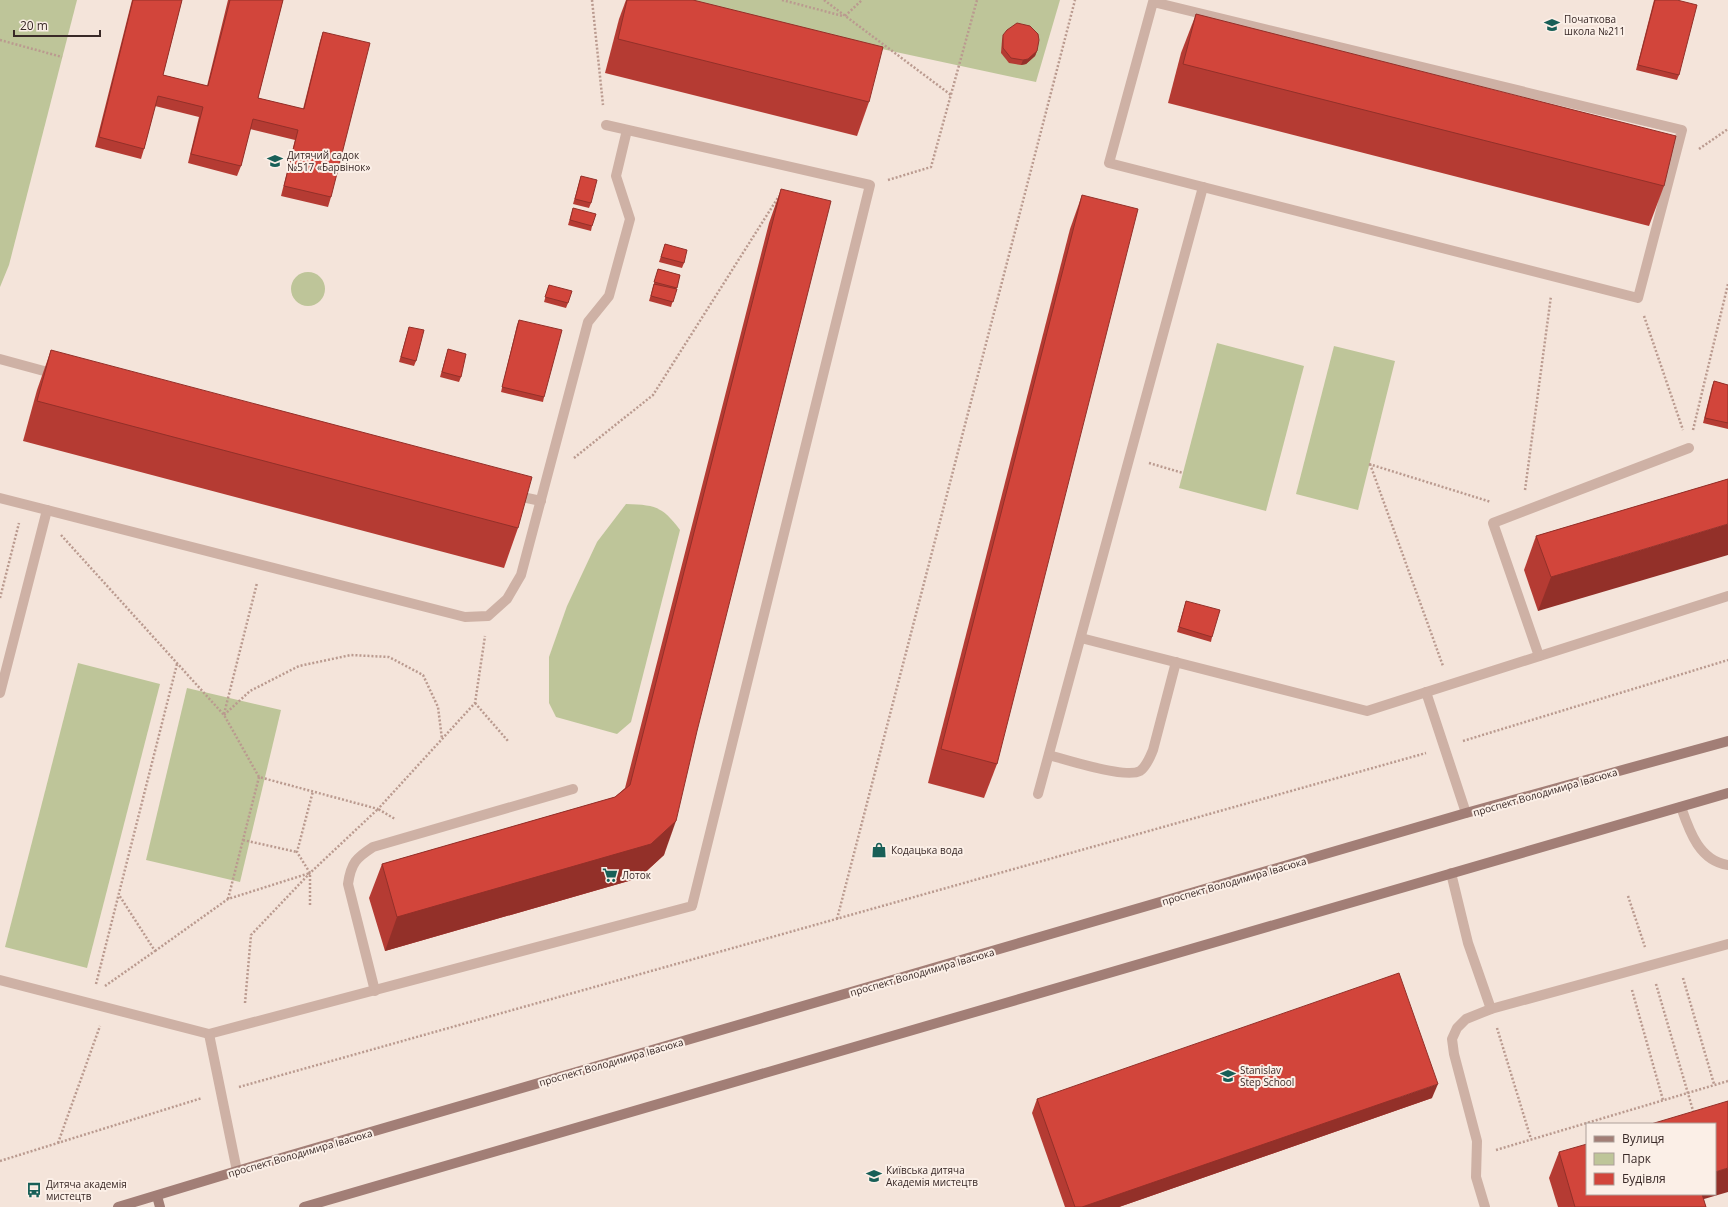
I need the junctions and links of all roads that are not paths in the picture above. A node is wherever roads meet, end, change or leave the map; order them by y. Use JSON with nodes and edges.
{"nodes":[{"id":1,"x":606,"y":125,"type":"road end"},
{"id":2,"x":627,"y":130,"type":"junction"},
{"id":3,"x":1203,"y":187,"type":"junction"},
{"id":4,"x":0,"y":360,"type":"edge"},
{"id":5,"x":61,"y":376,"type":"edge"},
{"id":6,"x":1689,"y":448,"type":"road end"},
{"id":7,"x":503,"y":492,"type":"edge"},
{"id":8,"x":0,"y":498,"type":"edge"},
{"id":9,"x":541,"y":502,"type":"junction"},
{"id":10,"x":46,"y":514,"type":"junction"},
{"id":11,"x":1728,"y":596,"type":"edge"},
{"id":12,"x":1081,"y":638,"type":"junction"},
{"id":13,"x":1540,"y":656,"type":"junction"},
{"id":14,"x":1176,"y":662,"type":"junction"},
{"id":15,"x":1426,"y":692,"type":"junction"},
{"id":16,"x":0,"y":693,"type":"edge"},
{"id":17,"x":1728,"y":741,"type":"edge"},
{"id":18,"x":1049,"y":755,"type":"junction"},
{"id":19,"x":573,"y":789,"type":"dead end"},
{"id":20,"x":1728,"y":793,"type":"edge"},
{"id":21,"x":1038,"y":794,"type":"dead end"},
{"id":22,"x":1681,"y":807,"type":"junction"},
{"id":23,"x":1466,"y":814,"type":"junction"},
{"id":24,"x":1728,"y":865,"type":"edge"},
{"id":25,"x":1451,"y":873,"type":"junction"},
{"id":26,"x":1728,"y":944,"type":"edge"},
{"id":27,"x":0,"y":980,"type":"edge"},
{"id":28,"x":376,"y":991,"type":"junction"},
{"id":29,"x":1491,"y":1009,"type":"junction"},
{"id":30,"x":209,"y":1034,"type":"junction"},
{"id":31,"x":237,"y":1171,"type":"junction"},
{"id":32,"x":157,"y":1196,"type":"junction"},
{"id":33,"x":118,"y":1207,"type":"edge"},
{"id":34,"x":160,"y":1207,"type":"edge"},
{"id":35,"x":304,"y":1207,"type":"edge"},
{"id":36,"x":1485,"y":1207,"type":"edge"}],
"edges":[{"from":1,"to":2,"type":"lane"},
{"from":2,"to":9,"type":"lane"},
{"from":2,"to":28,"type":"lane"},
{"from":3,"to":3,"type":"lane"},
{"from":3,"to":12,"type":"lane"},
{"from":4,"to":5,"type":"lane"},
{"from":6,"to":13,"type":"lane"},
{"from":7,"to":9,"type":"lane"},
{"from":8,"to":10,"type":"lane"},
{"from":9,"to":10,"type":"lane"},
{"from":10,"to":16,"type":"lane"},
{"from":11,"to":13,"type":"lane"},
{"from":12,"to":14,"type":"lane"},
{"from":12,"to":18,"type":"lane"},
{"from":13,"to":15,"type":"lane"},
{"from":14,"to":15,"type":"lane"},
{"from":14,"to":18,"type":"lane"},
{"from":15,"to":23,"type":"lane"},
{"from":17,"to":23,"type":"main road","name":"проспект Володимира Івасюка"},
{"from":18,"to":21,"type":"lane"},
{"from":19,"to":28,"type":"lane"},
{"from":20,"to":22,"type":"main road"},
{"from":22,"to":24,"type":"lane"},
{"from":22,"to":25,"type":"main road"},
{"from":23,"to":31,"type":"main road","name":"проспект Володимира Івасюка"},
{"from":25,"to":29,"type":"lane"},
{"from":25,"to":35,"type":"main road"},
{"from":26,"to":29,"type":"lane"},
{"from":27,"to":30,"type":"lane"},
{"from":28,"to":30,"type":"lane"},
{"from":29,"to":36,"type":"lane"},
{"from":30,"to":31,"type":"lane"},
{"from":31,"to":32,"type":"main road","name":"проспект Володимира Івасюка"},
{"from":32,"to":33,"type":"main road","name":"проспект Володимира Івасюка"},
{"from":32,"to":34,"type":"main road"}]}
